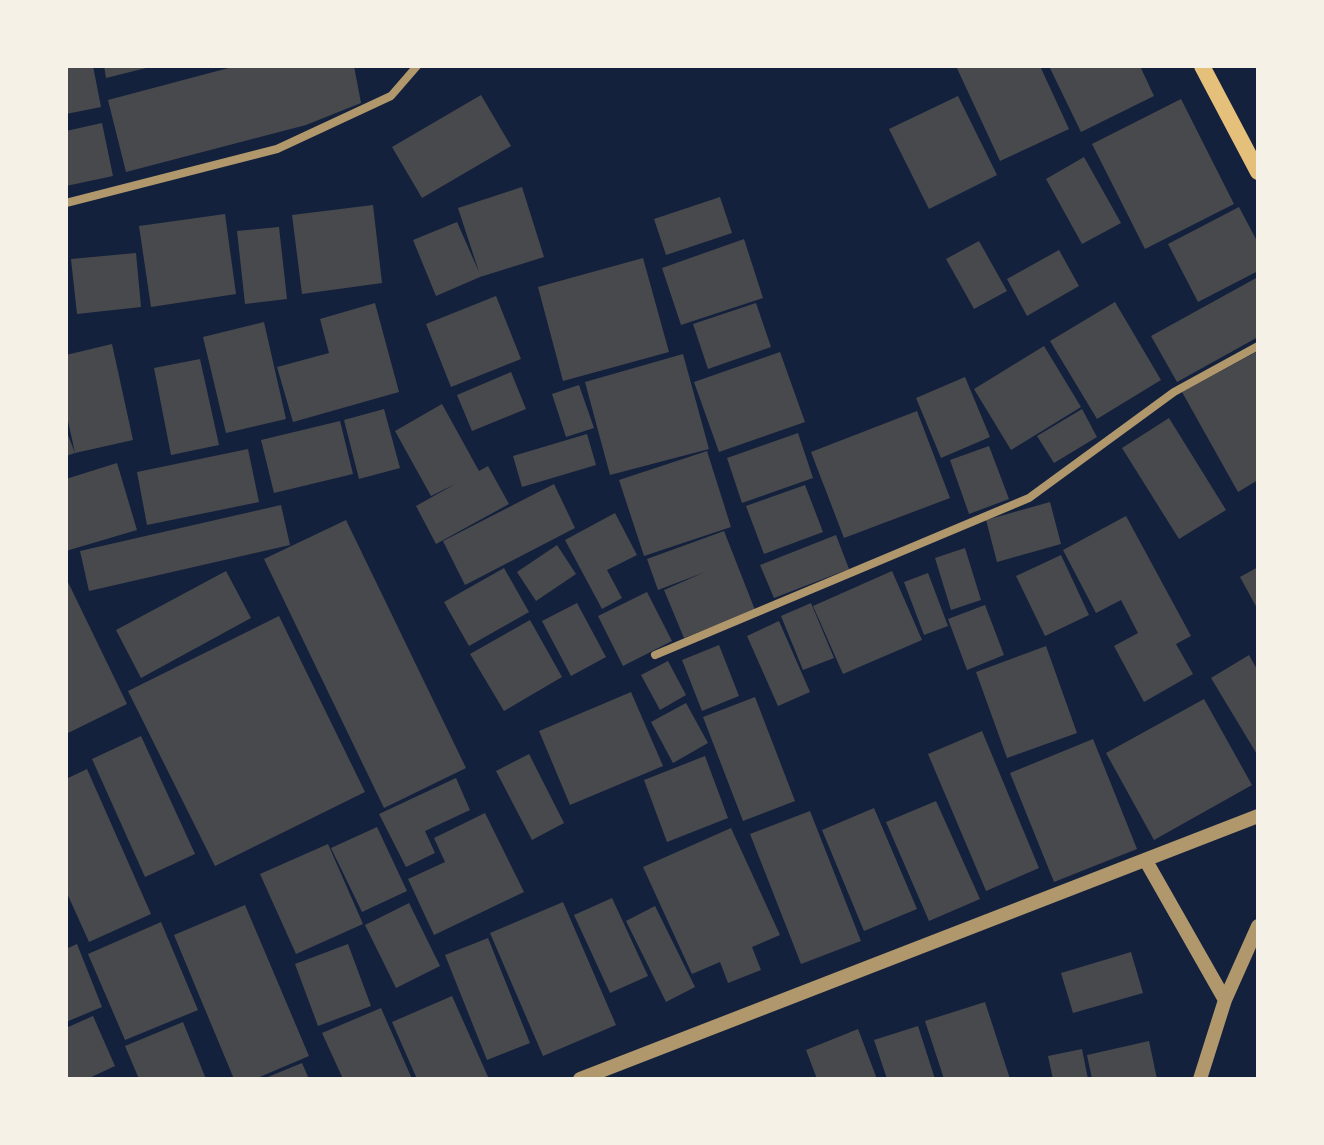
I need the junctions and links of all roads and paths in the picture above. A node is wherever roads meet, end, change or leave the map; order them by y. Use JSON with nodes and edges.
{"nodes":[{"id":1,"x":417,"y":66,"type":"edge"},
{"id":2,"x":1202,"y":66,"type":"edge"},
{"id":3,"x":1258,"y":172,"type":"edge"},
{"id":4,"x":66,"y":203,"type":"edge"},
{"id":5,"x":1258,"y":346,"type":"edge"},
{"id":6,"x":655,"y":655,"type":"dead end"},
{"id":7,"x":1258,"y":816,"type":"edge"},
{"id":8,"x":1146,"y":861,"type":"junction"},
{"id":9,"x":1258,"y":926,"type":"edge"},
{"id":10,"x":1225,"y":1000,"type":"junction"},
{"id":11,"x":580,"y":1079,"type":"edge"},
{"id":12,"x":1200,"y":1079,"type":"edge"}],
"edges":[{"from":1,"to":4,"type":"street"},
{"from":2,"to":3,"type":"main road"},
{"from":5,"to":6,"type":"street"},
{"from":7,"to":8,"type":"street"},
{"from":8,"to":10,"type":"street"},
{"from":8,"to":11,"type":"street"},
{"from":9,"to":10,"type":"street"},
{"from":10,"to":12,"type":"street"}]}
